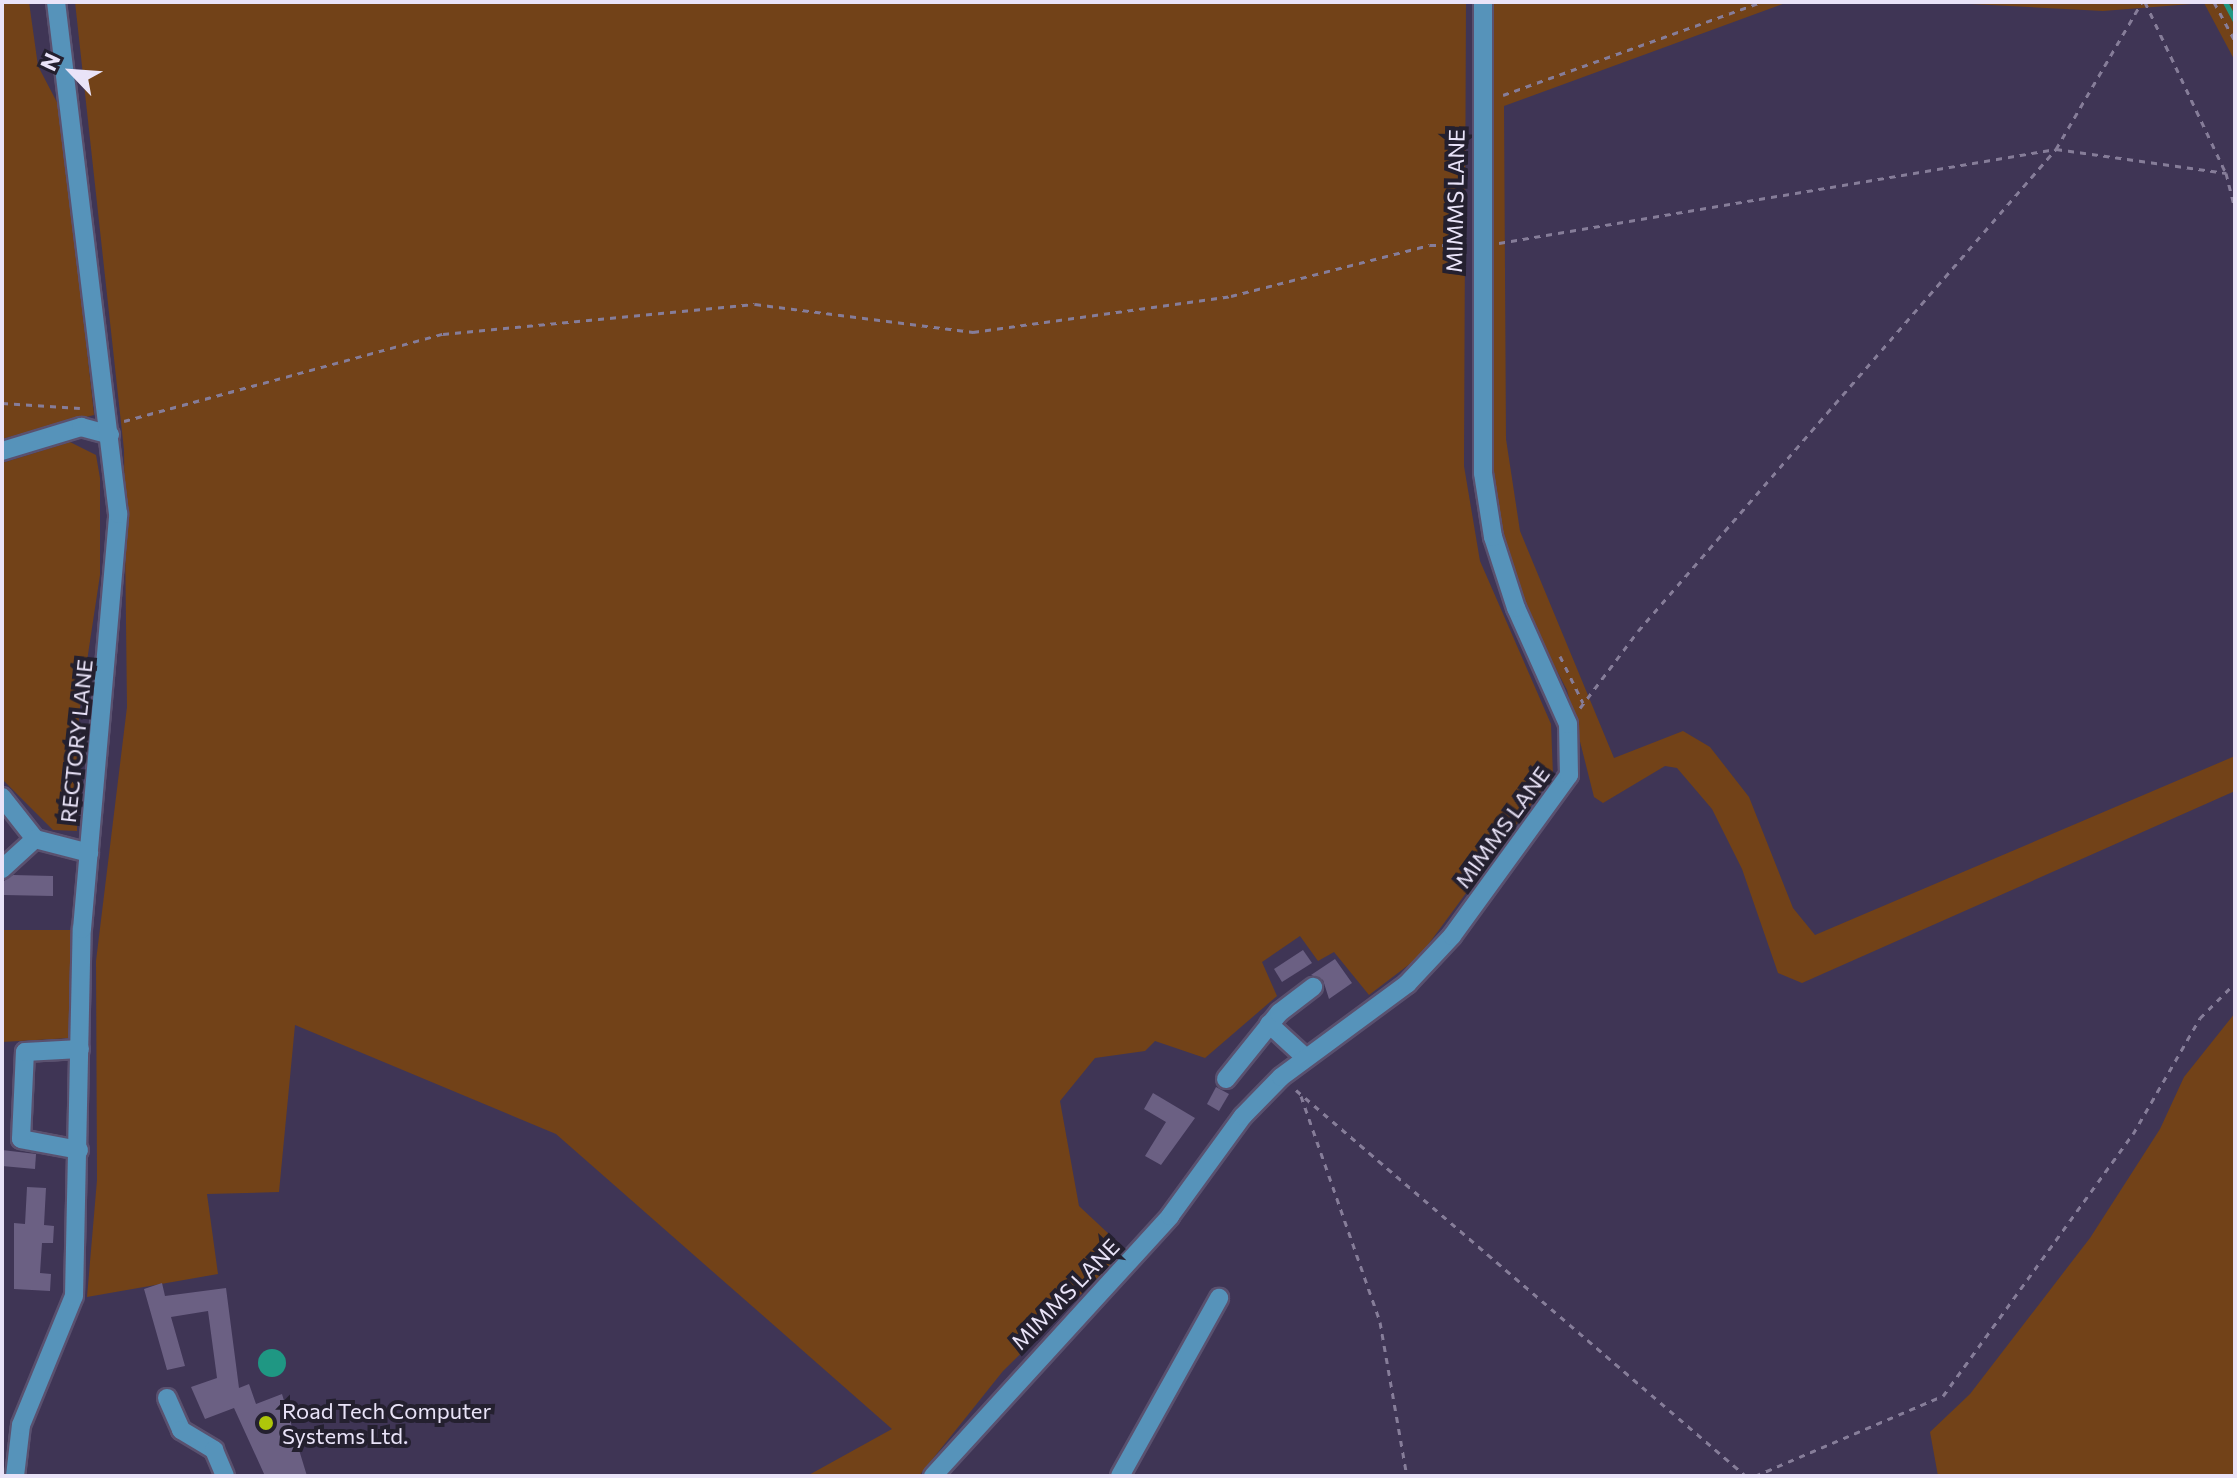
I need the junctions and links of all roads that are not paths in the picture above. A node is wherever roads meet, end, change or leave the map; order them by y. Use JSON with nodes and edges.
{"nodes":[{"id":1,"x":56,"y":2,"type":"edge"},
{"id":2,"x":1483,"y":2,"type":"edge"},
{"id":3,"x":109,"y":426,"type":"junction"},
{"id":4,"x":2,"y":451,"type":"edge"},
{"id":5,"x":2,"y":797,"type":"edge"},
{"id":6,"x":35,"y":839,"type":"junction"},
{"id":7,"x":89,"y":853,"type":"junction"},
{"id":8,"x":2,"y":869,"type":"edge"},
{"id":9,"x":1313,"y":987,"type":"dead end"},
{"id":10,"x":1269,"y":1024,"type":"junction"},
{"id":11,"x":80,"y":1049,"type":"junction"},
{"id":12,"x":1306,"y":1058,"type":"junction"},
{"id":13,"x":1226,"y":1079,"type":"dead end"},
{"id":14,"x":79,"y":1150,"type":"junction"},
{"id":15,"x":1219,"y":1298,"type":"dead end"},
{"id":16,"x":167,"y":1398,"type":"dead end"},
{"id":17,"x":15,"y":1476,"type":"edge"},
{"id":18,"x":225,"y":1476,"type":"edge"},
{"id":19,"x":933,"y":1476,"type":"edge"},
{"id":20,"x":1120,"y":1476,"type":"edge"}],
"edges":[{"from":1,"to":3,"type":"street","name":"RECTORY LANE"},
{"from":2,"to":12,"type":"street","name":"MIMMS LANE"},
{"from":3,"to":4,"type":"street"},
{"from":3,"to":7,"type":"street","name":"RECTORY LANE"},
{"from":5,"to":6,"type":"street"},
{"from":6,"to":7,"type":"street"},
{"from":6,"to":8,"type":"street"},
{"from":7,"to":11,"type":"street","name":"RECTORY LANE"},
{"from":9,"to":10,"type":"street"},
{"from":10,"to":12,"type":"street"},
{"from":10,"to":13,"type":"street"},
{"from":11,"to":14,"type":"street","name":"RECTORY LANE"},
{"from":11,"to":14,"type":"street"},
{"from":12,"to":19,"type":"street","name":"MIMMS LANE"},
{"from":14,"to":17,"type":"street","name":"RECTORY LANE"},
{"from":15,"to":20,"type":"street"},
{"from":16,"to":18,"type":"street"}]}
